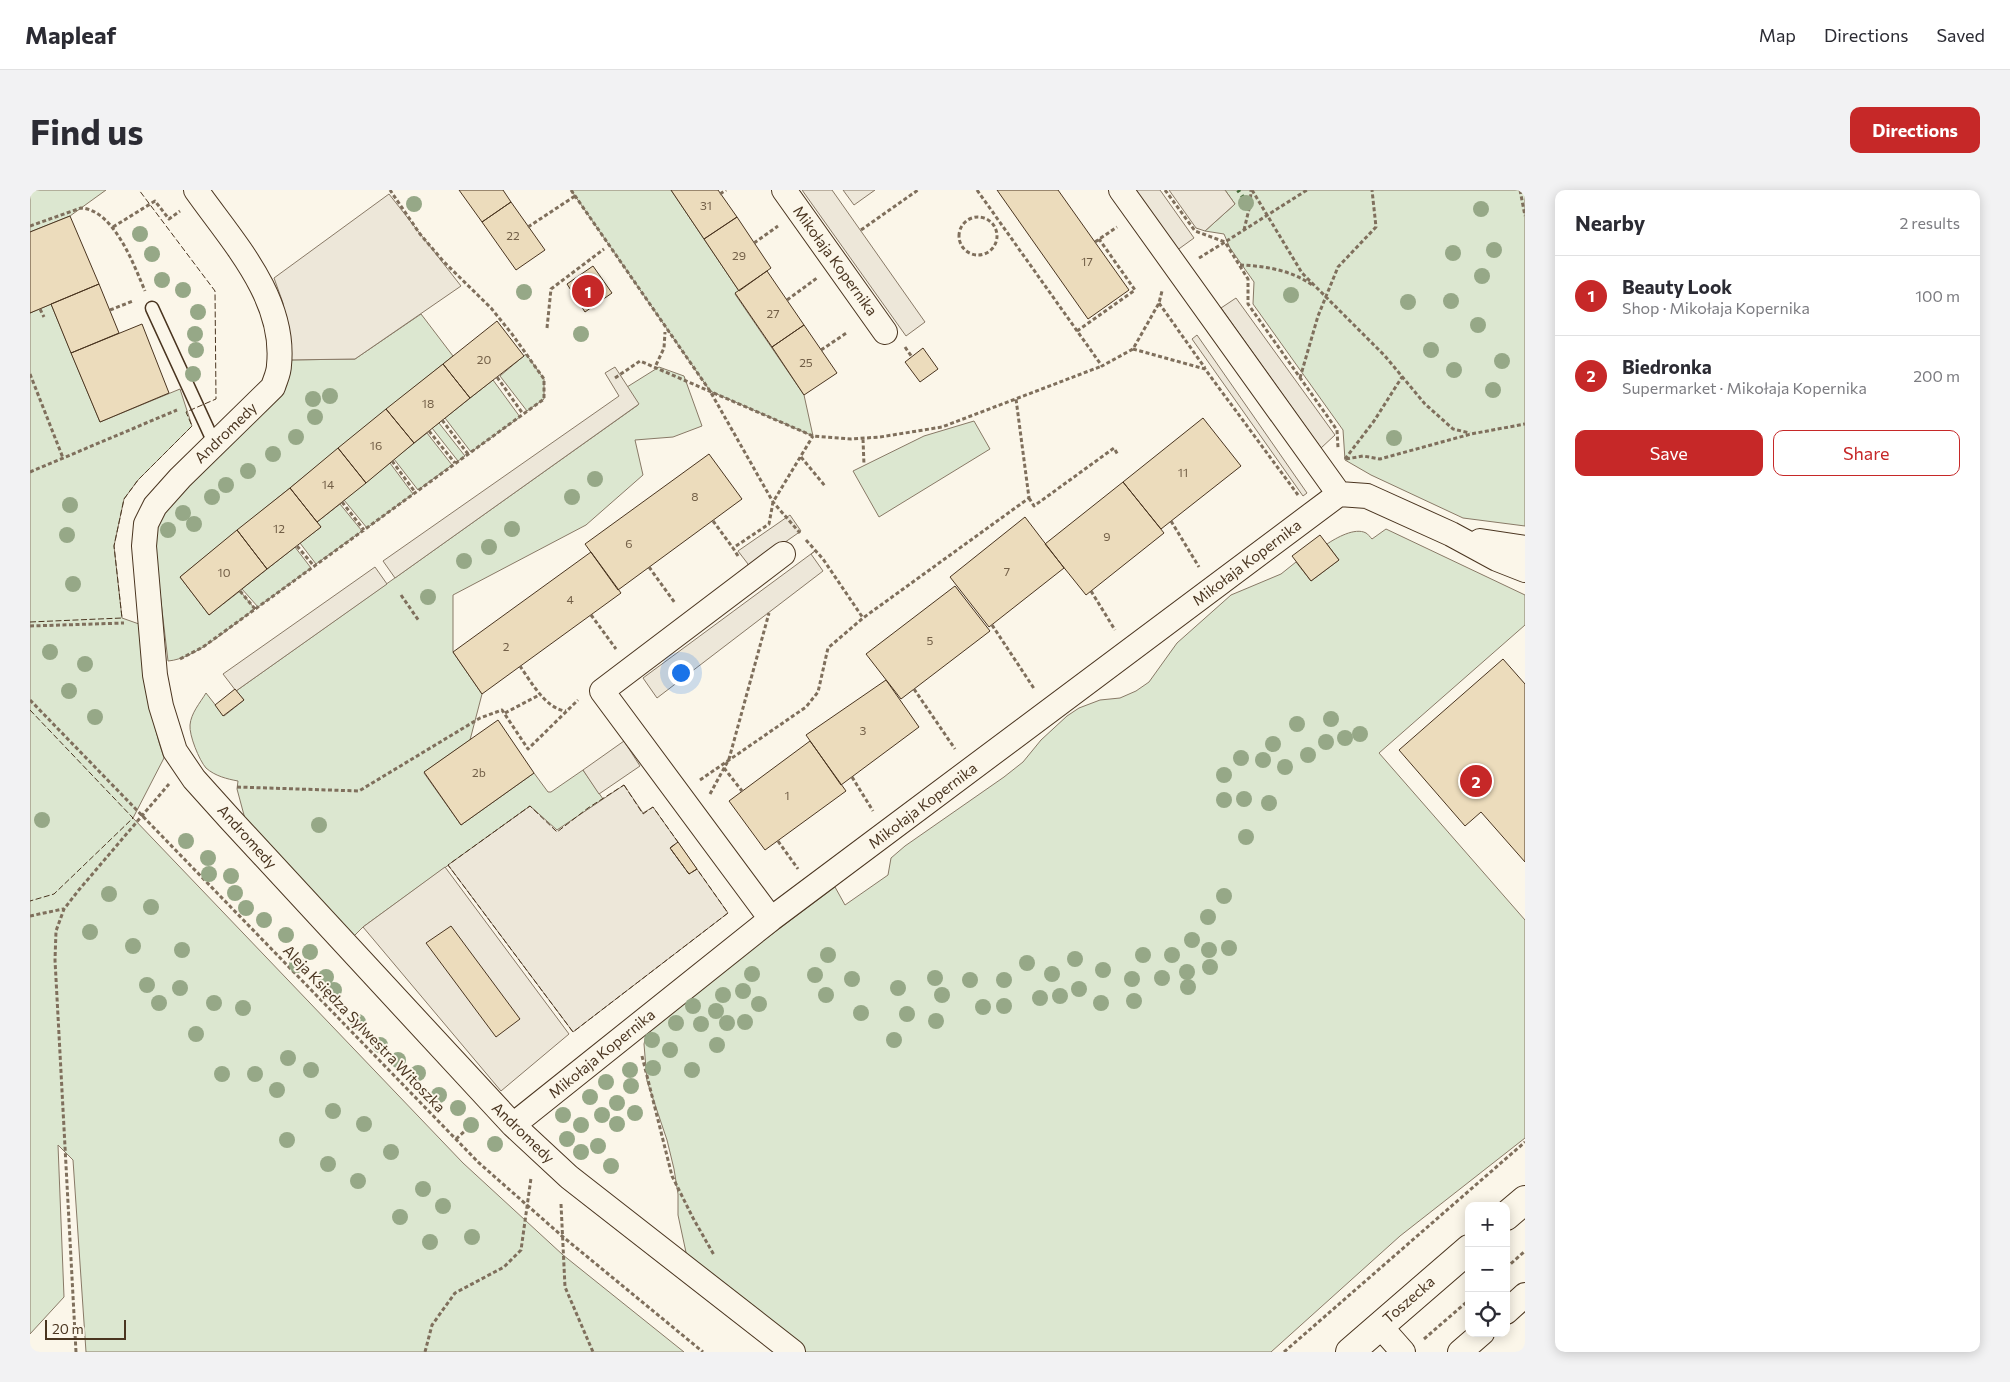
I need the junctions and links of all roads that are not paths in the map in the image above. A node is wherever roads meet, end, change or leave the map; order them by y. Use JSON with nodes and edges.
{"nodes":[{"id":1,"x":196,"y":190,"type":"edge"},
{"id":2,"x":784,"y":190,"type":"edge"},
{"id":3,"x":1121,"y":190,"type":"edge"},
{"id":4,"x":152,"y":308,"type":"road end"},
{"id":5,"x":885,"y":332,"type":"dead end"},
{"id":6,"x":210,"y":434,"type":"dead end"},
{"id":7,"x":1339,"y":494,"type":"junction"},
{"id":8,"x":1461,"y":538,"type":"junction"},
{"id":9,"x":1525,"y":548,"type":"edge"},
{"id":10,"x":783,"y":554,"type":"dead end"},
{"id":11,"x":1525,"y":570,"type":"edge"},
{"id":12,"x":771,"y":919,"type":"junction"},
{"id":13,"x":513,"y":1125,"type":"junction"},
{"id":14,"x":1525,"y":1200,"type":"edge"},
{"id":15,"x":1510,"y":1213,"type":"edge"},
{"id":16,"x":1465,"y":1252,"type":"edge"},
{"id":17,"x":1525,"y":1295,"type":"edge"},
{"id":18,"x":1510,"y":1308,"type":"edge"},
{"id":19,"x":1380,"y":1326,"type":"junction"},
{"id":20,"x":1477,"y":1337,"type":"edge"},
{"id":21,"x":1410,"y":1348,"type":"edge"},
{"id":22,"x":793,"y":1352,"type":"edge"},
{"id":23,"x":1350,"y":1352,"type":"edge"},
{"id":24,"x":1460,"y":1352,"type":"edge"}],
"edges":[{"from":1,"to":13,"type":"street","name":"Andromedy"},
{"from":2,"to":5,"type":"street","name":"Mikołaja Kopernika"},
{"from":3,"to":7,"type":"street"},
{"from":4,"to":6,"type":"lane"},
{"from":7,"to":8,"type":"street"},
{"from":7,"to":12,"type":"street","name":"Mikołaja Kopernika"},
{"from":8,"to":9,"type":"street"},
{"from":8,"to":11,"type":"street"},
{"from":10,"to":12,"type":"street"},
{"from":12,"to":13,"type":"street","name":"Mikołaja Kopernika"},
{"from":13,"to":22,"type":"street","name":"Andromedy"},
{"from":14,"to":15,"type":"main road"},
{"from":16,"to":19,"type":"main road","name":"Toszecka"},
{"from":17,"to":18,"type":"street"},
{"from":19,"to":21,"type":"street"},
{"from":19,"to":23,"type":"main road","name":"Toszecka"},
{"from":20,"to":24,"type":"street"}]}
